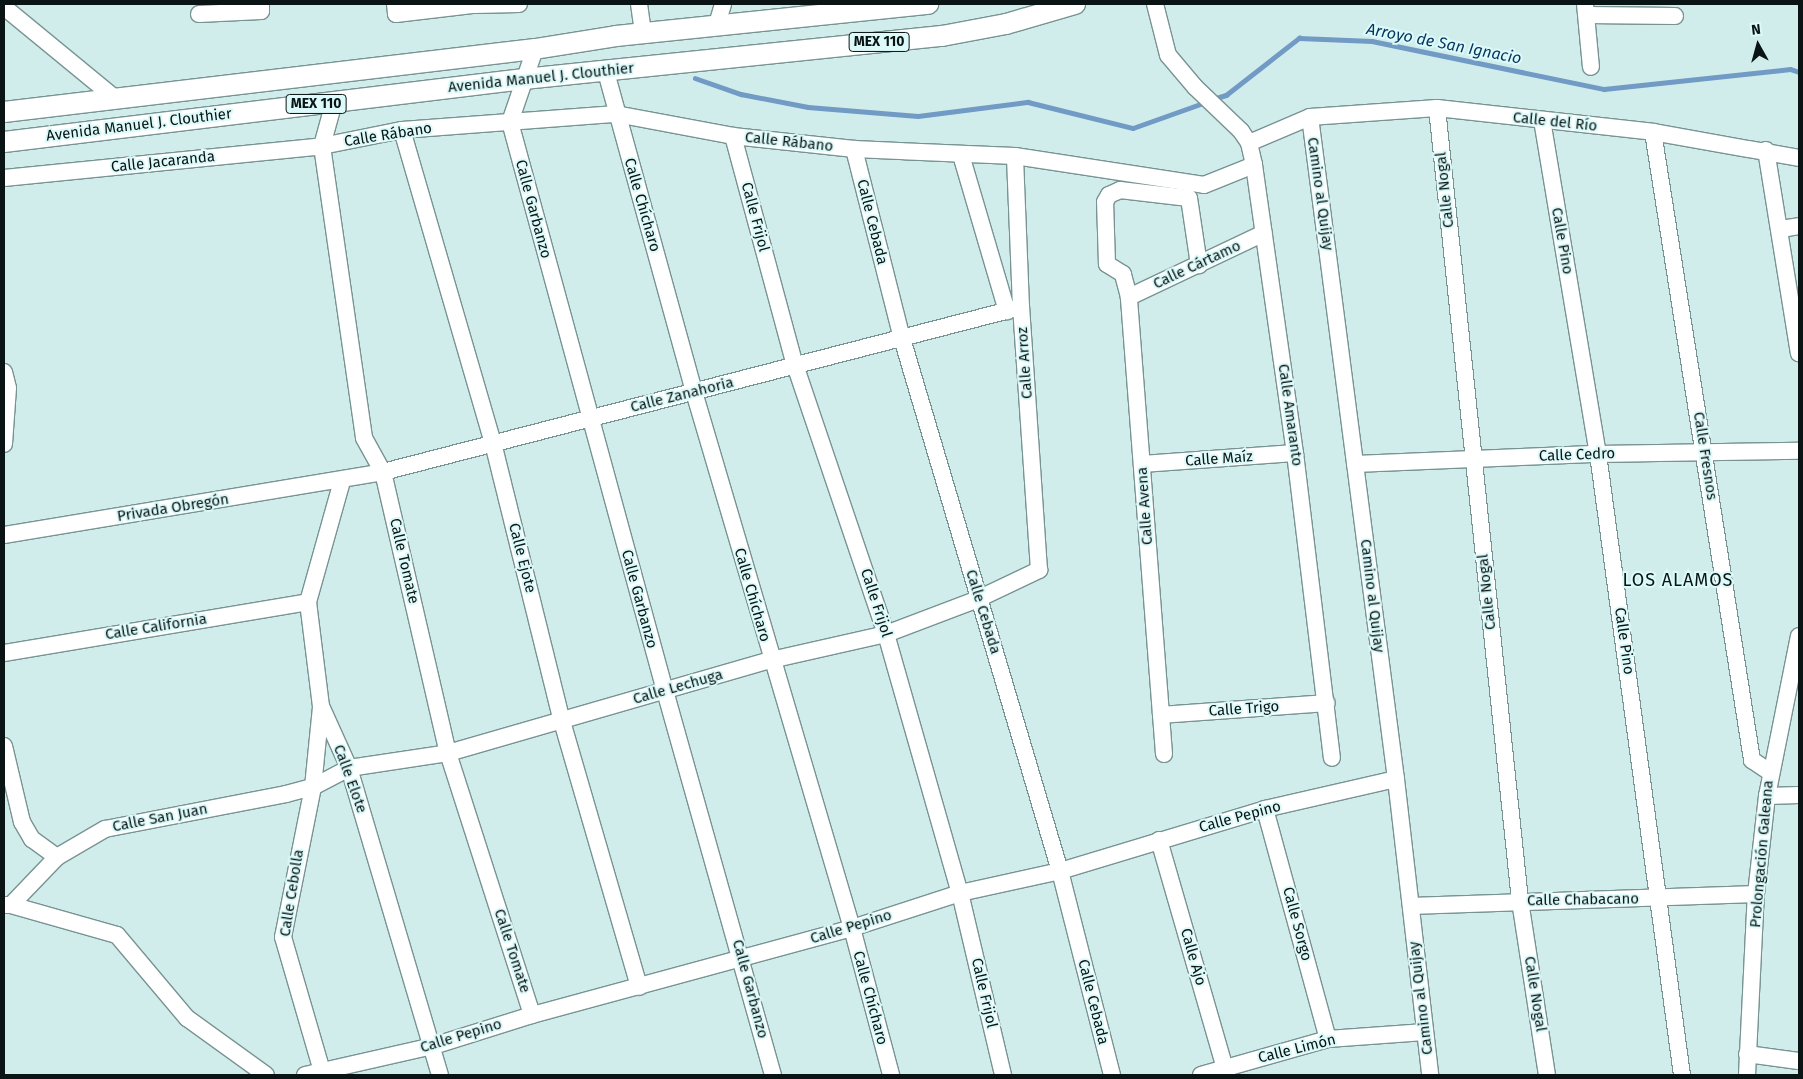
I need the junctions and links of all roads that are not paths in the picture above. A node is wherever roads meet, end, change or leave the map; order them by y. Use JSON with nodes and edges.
{"nodes":[{"id":1,"x":474,"y":4,"type":"edge"},
{"id":2,"x":519,"y":4,"type":"edge"},
{"id":3,"x":639,"y":4,"type":"edge"},
{"id":4,"x":723,"y":4,"type":"edge"},
{"id":5,"x":928,"y":4,"type":"edge"},
{"id":6,"x":1075,"y":4,"type":"edge"},
{"id":7,"x":1154,"y":4,"type":"edge"},
{"id":8,"x":4,"y":7,"type":"edge"},
{"id":9,"x":261,"y":7,"type":"edge"},
{"id":10,"x":395,"y":9,"type":"edge"},
{"id":11,"x":1586,"y":10,"type":"edge"},
{"id":12,"x":199,"y":14,"type":"dead end"},
{"id":13,"x":1675,"y":16,"type":"dead end"},
{"id":14,"x":717,"y":24,"type":"junction"},
{"id":15,"x":643,"y":33,"type":"junction"},
{"id":16,"x":535,"y":48,"type":"junction"},
{"id":17,"x":1591,"y":67,"type":"dead end"},
{"id":18,"x":606,"y":72,"type":"junction"},
{"id":19,"x":524,"y":79,"type":"junction"},
{"id":20,"x":116,"y":99,"type":"junction"},
{"id":21,"x":334,"y":102,"type":"junction"},
{"id":22,"x":1437,"y":108,"type":"junction"},
{"id":23,"x":4,"y":112,"type":"edge"},
{"id":24,"x":616,"y":114,"type":"junction"},
{"id":25,"x":1310,"y":117,"type":"junction"},
{"id":26,"x":1542,"y":120,"type":"junction"},
{"id":27,"x":510,"y":122,"type":"junction"},
{"id":28,"x":402,"y":130,"type":"junction"},
{"id":29,"x":1653,"y":132,"type":"junction"},
{"id":30,"x":733,"y":136,"type":"junction"},
{"id":31,"x":1245,"y":137,"type":"junction"},
{"id":32,"x":4,"y":142,"type":"edge"},
{"id":33,"x":322,"y":146,"type":"junction"},
{"id":34,"x":854,"y":149,"type":"junction"},
{"id":35,"x":1766,"y":150,"type":"junction"},
{"id":36,"x":961,"y":155,"type":"junction"},
{"id":37,"x":1015,"y":156,"type":"junction"},
{"id":38,"x":1799,"y":158,"type":"edge"},
{"id":39,"x":1254,"y":165,"type":"junction"},
{"id":40,"x":4,"y":178,"type":"edge"},
{"id":41,"x":1799,"y":226,"type":"edge"},
{"id":42,"x":1782,"y":230,"type":"junction"},
{"id":43,"x":1264,"y":232,"type":"junction"},
{"id":44,"x":1199,"y":265,"type":"junction"},
{"id":45,"x":1129,"y":297,"type":"junction"},
{"id":46,"x":1014,"y":309,"type":"junction"},
{"id":47,"x":901,"y":335,"type":"junction"},
{"id":48,"x":1799,"y":353,"type":"edge"},
{"id":49,"x":795,"y":366,"type":"junction"},
{"id":50,"x":4,"y":372,"type":"edge"},
{"id":51,"x":694,"y":392,"type":"junction"},
{"id":52,"x":589,"y":417,"type":"junction"},
{"id":53,"x":494,"y":443,"type":"junction"},
{"id":54,"x":4,"y":444,"type":"edge"},
{"id":55,"x":1799,"y":451,"type":"edge"},
{"id":56,"x":1296,"y":453,"type":"junction"},
{"id":57,"x":1705,"y":453,"type":"junction"},
{"id":58,"x":1598,"y":454,"type":"junction"},
{"id":59,"x":1474,"y":460,"type":"junction"},
{"id":60,"x":1142,"y":464,"type":"junction"},
{"id":61,"x":1355,"y":464,"type":"junction"},
{"id":62,"x":383,"y":472,"type":"junction"},
{"id":63,"x":342,"y":481,"type":"junction"},
{"id":64,"x":4,"y":535,"type":"edge"},
{"id":65,"x":1039,"y":570,"type":"joint"},
{"id":66,"x":978,"y":599,"type":"junction"},
{"id":67,"x":308,"y":602,"type":"junction"},
{"id":68,"x":886,"y":634,"type":"junction"},
{"id":69,"x":1799,"y":636,"type":"edge"},
{"id":70,"x":4,"y":653,"type":"edge"},
{"id":71,"x":771,"y":660,"type":"junction"},
{"id":72,"x":665,"y":691,"type":"junction"},
{"id":73,"x":1327,"y":703,"type":"junction"},
{"id":74,"x":321,"y":706,"type":"junction"},
{"id":75,"x":1161,"y":714,"type":"junction"},
{"id":76,"x":561,"y":718,"type":"junction"},
{"id":77,"x":4,"y":746,"type":"edge"},
{"id":78,"x":448,"y":752,"type":"junction"},
{"id":79,"x":1164,"y":754,"type":"dead end"},
{"id":80,"x":1332,"y":758,"type":"dead end"},
{"id":81,"x":350,"y":768,"type":"junction"},
{"id":82,"x":1770,"y":772,"type":"junction"},
{"id":83,"x":1396,"y":779,"type":"junction"},
{"id":84,"x":313,"y":787,"type":"junction"},
{"id":85,"x":1799,"y":795,"type":"edge"},
{"id":86,"x":1767,"y":796,"type":"junction"},
{"id":87,"x":1265,"y":809,"type":"junction"},
{"id":88,"x":1159,"y":840,"type":"junction"},
{"id":89,"x":58,"y":857,"type":"junction"},
{"id":90,"x":1060,"y":871,"type":"junction"},
{"id":91,"x":960,"y":893,"type":"junction"},
{"id":92,"x":1756,"y":894,"type":"junction"},
{"id":93,"x":1660,"y":898,"type":"junction"},
{"id":94,"x":1520,"y":901,"type":"junction"},
{"id":95,"x":7,"y":905,"type":"edge"},
{"id":96,"x":1411,"y":906,"type":"junction"},
{"id":97,"x":852,"y":928,"type":"junction"},
{"id":98,"x":741,"y":958,"type":"junction"},
{"id":99,"x":638,"y":987,"type":"junction"},
{"id":100,"x":532,"y":1015,"type":"junction"},
{"id":101,"x":1425,"y":1032,"type":"junction"},
{"id":102,"x":1328,"y":1039,"type":"junction"},
{"id":103,"x":433,"y":1046,"type":"junction"},
{"id":104,"x":1747,"y":1054,"type":"junction"},
{"id":105,"x":1799,"y":1061,"type":"edge"},
{"id":106,"x":1226,"y":1072,"type":"edge"},
{"id":107,"x":322,"y":1073,"type":"edge"},
{"id":108,"x":266,"y":1075,"type":"edge"},
{"id":109,"x":305,"y":1075,"type":"edge"},
{"id":110,"x":440,"y":1075,"type":"edge"},
{"id":111,"x":773,"y":1075,"type":"edge"},
{"id":112,"x":891,"y":1075,"type":"edge"},
{"id":113,"x":1003,"y":1075,"type":"edge"},
{"id":114,"x":1112,"y":1075,"type":"edge"},
{"id":115,"x":1201,"y":1075,"type":"edge"},
{"id":116,"x":1430,"y":1075,"type":"edge"},
{"id":117,"x":1547,"y":1075,"type":"edge"},
{"id":118,"x":1682,"y":1075,"type":"edge"},
{"id":119,"x":1747,"y":1075,"type":"edge"}],
"edges":[{"from":1,"to":2,"type":"street"},
{"from":1,"to":10,"type":"street"},
{"from":3,"to":15,"type":"street"},
{"from":4,"to":14,"type":"street"},
{"from":5,"to":14,"type":"main road","name":"Avenida Manuel J. Clouthier","number":"MEX 110"},
{"from":6,"to":18,"type":"main road","name":"Avenida Manuel J. Clouthier","number":"MEX 110"},
{"from":7,"to":31,"type":"street"},
{"from":8,"to":20,"type":"street"},
{"from":9,"to":12,"type":"street"},
{"from":11,"to":13,"type":"street"},
{"from":11,"to":17,"type":"street"},
{"from":14,"to":15,"type":"main road","name":"Avenida Manuel J. Clouthier","number":"MEX 110"},
{"from":15,"to":16,"type":"main road","name":"Avenida Manuel J. Clouthier","number":"MEX 110"},
{"from":16,"to":19,"type":"street"},
{"from":16,"to":20,"type":"main road","name":"Avenida Manuel J. Clouthier","number":"MEX 110"},
{"from":18,"to":19,"type":"main road","name":"Avenida Manuel J. Clouthier","number":"MEX 110"},
{"from":18,"to":24,"type":"street","name":"Calle Chícharo"},
{"from":19,"to":21,"type":"main road","name":"Avenida Manuel J. Clouthier","number":"MEX 110"},
{"from":19,"to":27,"type":"street"},
{"from":20,"to":23,"type":"main road","name":"Avenida Manuel J. Clouthier","number":"MEX 110"},
{"from":21,"to":32,"type":"main road","name":"Avenida Manuel J. Clouthier","number":"MEX 110"},
{"from":21,"to":33,"type":"street","name":"Calle Tomate"},
{"from":22,"to":25,"type":"street","name":"Calle del Río"},
{"from":22,"to":26,"type":"street","name":"Calle del Río"},
{"from":22,"to":59,"type":"street","name":"Calle Nogal"},
{"from":24,"to":27,"type":"street","name":"Calle Rábano"},
{"from":24,"to":30,"type":"street","name":"Calle Rábano"},
{"from":24,"to":51,"type":"street","name":"Calle Chícharo"},
{"from":25,"to":31,"type":"street","name":"Calle del Río"},
{"from":25,"to":61,"type":"street","name":"Camino al Quijay"},
{"from":26,"to":29,"type":"street","name":"Calle del Río"},
{"from":26,"to":58,"type":"street","name":"Calle Pino"},
{"from":27,"to":28,"type":"street","name":"Calle Rábano"},
{"from":27,"to":52,"type":"street","name":"Calle Garbanzo"},
{"from":28,"to":33,"type":"street","name":"Calle Rábano"},
{"from":28,"to":53,"type":"street","name":"Calle Ejote"},
{"from":29,"to":35,"type":"street","name":"Calle del Río"},
{"from":29,"to":57,"type":"street","name":"Calle Fresnos"},
{"from":30,"to":34,"type":"street","name":"Calle Rábano"},
{"from":30,"to":49,"type":"street","name":"Calle Frijol"},
{"from":31,"to":39,"type":"street","name":"Calle Amaranto"},
{"from":33,"to":40,"type":"street","name":"Calle Jacaranda"},
{"from":33,"to":62,"type":"street","name":"Calle Tomate"},
{"from":34,"to":36,"type":"street","name":"Calle Rábano"},
{"from":34,"to":47,"type":"street","name":"Calle Cebada"},
{"from":35,"to":38,"type":"street","name":"Calle del Río"},
{"from":35,"to":42,"type":"street"},
{"from":36,"to":37,"type":"street","name":"Calle Rábano"},
{"from":36,"to":46,"type":"street","name":"Calle Arroz"},
{"from":37,"to":39,"type":"street","name":"Calle Rábano"},
{"from":37,"to":46,"type":"street","name":"Calle Arroz"},
{"from":39,"to":43,"type":"street","name":"Calle Amaranto"},
{"from":41,"to":42,"type":"street"},
{"from":42,"to":48,"type":"street"},
{"from":43,"to":44,"type":"street","name":"Calle Cártamo"},
{"from":43,"to":56,"type":"street","name":"Calle Amaranto"},
{"from":44,"to":45,"type":"street","name":"Calle Cártamo"},
{"from":44,"to":45,"type":"street","name":"Calle Avena"},
{"from":45,"to":60,"type":"street","name":"Calle Avena"},
{"from":46,"to":47,"type":"street","name":"Calle Zanahoria"},
{"from":46,"to":65,"type":"street","name":"Calle Arroz"},
{"from":47,"to":49,"type":"street","name":"Calle Zanahoria"},
{"from":47,"to":66,"type":"street","name":"Calle Cebada"},
{"from":49,"to":51,"type":"street","name":"Calle Zanahoria"},
{"from":49,"to":68,"type":"street","name":"Calle Frijol"},
{"from":50,"to":54,"type":"street"},
{"from":51,"to":52,"type":"street","name":"Calle Zanahoria"},
{"from":51,"to":71,"type":"street","name":"Calle Chícharo"},
{"from":52,"to":53,"type":"street","name":"Calle Zanahoria"},
{"from":52,"to":72,"type":"street","name":"Calle Garbanzo"},
{"from":53,"to":62,"type":"street","name":"Calle Zanahoria"},
{"from":53,"to":76,"type":"street","name":"Calle Ejote"},
{"from":55,"to":57,"type":"street","name":"Calle Cedro"},
{"from":56,"to":60,"type":"street","name":"Calle Maíz"},
{"from":56,"to":73,"type":"street","name":"Calle Amaranto"},
{"from":57,"to":58,"type":"street","name":"Calle Cedro"},
{"from":57,"to":82,"type":"street","name":"Calle Fresnos"},
{"from":58,"to":59,"type":"street","name":"Calle Cedro"},
{"from":58,"to":93,"type":"street","name":"Calle Pino"},
{"from":59,"to":61,"type":"street","name":"Calle Cedro"},
{"from":59,"to":94,"type":"street","name":"Calle Nogal"},
{"from":60,"to":75,"type":"street","name":"Calle Avena"},
{"from":61,"to":83,"type":"street","name":"Camino al Quijay"},
{"from":62,"to":63,"type":"street","name":"Calle Zanahoria"},
{"from":62,"to":78,"type":"street","name":"Calle Tomate"},
{"from":63,"to":64,"type":"street","name":"Privada Obregón"},
{"from":63,"to":67,"type":"street","name":"Calle Elote"},
{"from":65,"to":66,"type":"street","name":"Calle Lechuga"},
{"from":66,"to":68,"type":"street","name":"Calle Lechuga"},
{"from":66,"to":90,"type":"street","name":"Calle Cebada"},
{"from":67,"to":70,"type":"street","name":"Calle California"},
{"from":67,"to":74,"type":"street","name":"Calle Elote"},
{"from":68,"to":71,"type":"street","name":"Calle Lechuga"},
{"from":68,"to":91,"type":"street","name":"Calle Frijol"},
{"from":69,"to":82,"type":"street","name":"Prolongación Galeana"},
{"from":71,"to":72,"type":"street","name":"Calle Lechuga"},
{"from":71,"to":97,"type":"street","name":"Calle Chícharo"},
{"from":72,"to":76,"type":"street","name":"Calle Lechuga"},
{"from":72,"to":98,"type":"street","name":"Calle Garbanzo"},
{"from":73,"to":75,"type":"street","name":"Calle Trigo"},
{"from":73,"to":80,"type":"street","name":"Calle Amaranto"},
{"from":74,"to":81,"type":"street","name":"Calle Elote"},
{"from":74,"to":84,"type":"street","name":"Calle Cebolla"},
{"from":75,"to":79,"type":"street","name":"Calle Avena"},
{"from":76,"to":78,"type":"street","name":"Calle Lechuga"},
{"from":76,"to":99,"type":"street","name":"Calle Ejote"},
{"from":77,"to":89,"type":"street"},
{"from":78,"to":81,"type":"street","name":"Calle Lechuga"},
{"from":78,"to":100,"type":"street","name":"Calle Tomate"},
{"from":81,"to":84,"type":"street","name":"Calle Lechuga"},
{"from":81,"to":103,"type":"street","name":"Calle Elote"},
{"from":82,"to":86,"type":"street","name":"Prolongación Galeana"},
{"from":83,"to":87,"type":"street","name":"Calle Pepino"},
{"from":83,"to":96,"type":"street","name":"Camino al Quijay"},
{"from":84,"to":89,"type":"street","name":"Calle San Juan"},
{"from":84,"to":107,"type":"street","name":"Calle Cebolla"},
{"from":85,"to":86,"type":"street"},
{"from":86,"to":92,"type":"street","name":"Prolongación Galeana"},
{"from":87,"to":88,"type":"street","name":"Calle Pepino"},
{"from":87,"to":102,"type":"street","name":"Calle Sorgo"},
{"from":88,"to":90,"type":"street","name":"Calle Pepino"},
{"from":88,"to":106,"type":"street","name":"Calle Ajo"},
{"from":89,"to":95,"type":"street","name":"Calle San Juan"},
{"from":90,"to":91,"type":"street","name":"Calle Pepino"},
{"from":90,"to":114,"type":"street","name":"Calle Cebada"},
{"from":91,"to":97,"type":"street","name":"Calle Pepino"},
{"from":91,"to":113,"type":"street","name":"Calle Frijol"},
{"from":92,"to":93,"type":"street","name":"Calle Chabacano"},
{"from":92,"to":104,"type":"street","name":"Prolongación Galeana"},
{"from":93,"to":94,"type":"street","name":"Calle Chabacano"},
{"from":93,"to":118,"type":"street","name":"Calle Pino"},
{"from":94,"to":96,"type":"street","name":"Calle Chabacano"},
{"from":94,"to":117,"type":"street","name":"Calle Nogal"},
{"from":95,"to":108,"type":"street"},
{"from":96,"to":101,"type":"street","name":"Camino al Quijay"},
{"from":97,"to":98,"type":"street","name":"Calle Pepino"},
{"from":97,"to":112,"type":"street","name":"Calle Chícharo"},
{"from":98,"to":99,"type":"street","name":"Calle Pepino"},
{"from":98,"to":111,"type":"street","name":"Calle Garbanzo"},
{"from":99,"to":100,"type":"street","name":"Calle Pepino"},
{"from":100,"to":103,"type":"street","name":"Calle Pepino"},
{"from":101,"to":102,"type":"street","name":"Calle Limón"},
{"from":101,"to":116,"type":"street","name":"Camino al Quijay"},
{"from":102,"to":106,"type":"street","name":"Calle Limón"},
{"from":103,"to":107,"type":"street","name":"Calle Pepino"},
{"from":103,"to":110,"type":"street","name":"Calle Elote"},
{"from":104,"to":105,"type":"street"},
{"from":104,"to":119,"type":"street","name":"Prolongación Galeana"},
{"from":106,"to":115,"type":"street","name":"Calle Limón"},
{"from":107,"to":109,"type":"street","name":"Calle Pepino"}]}
